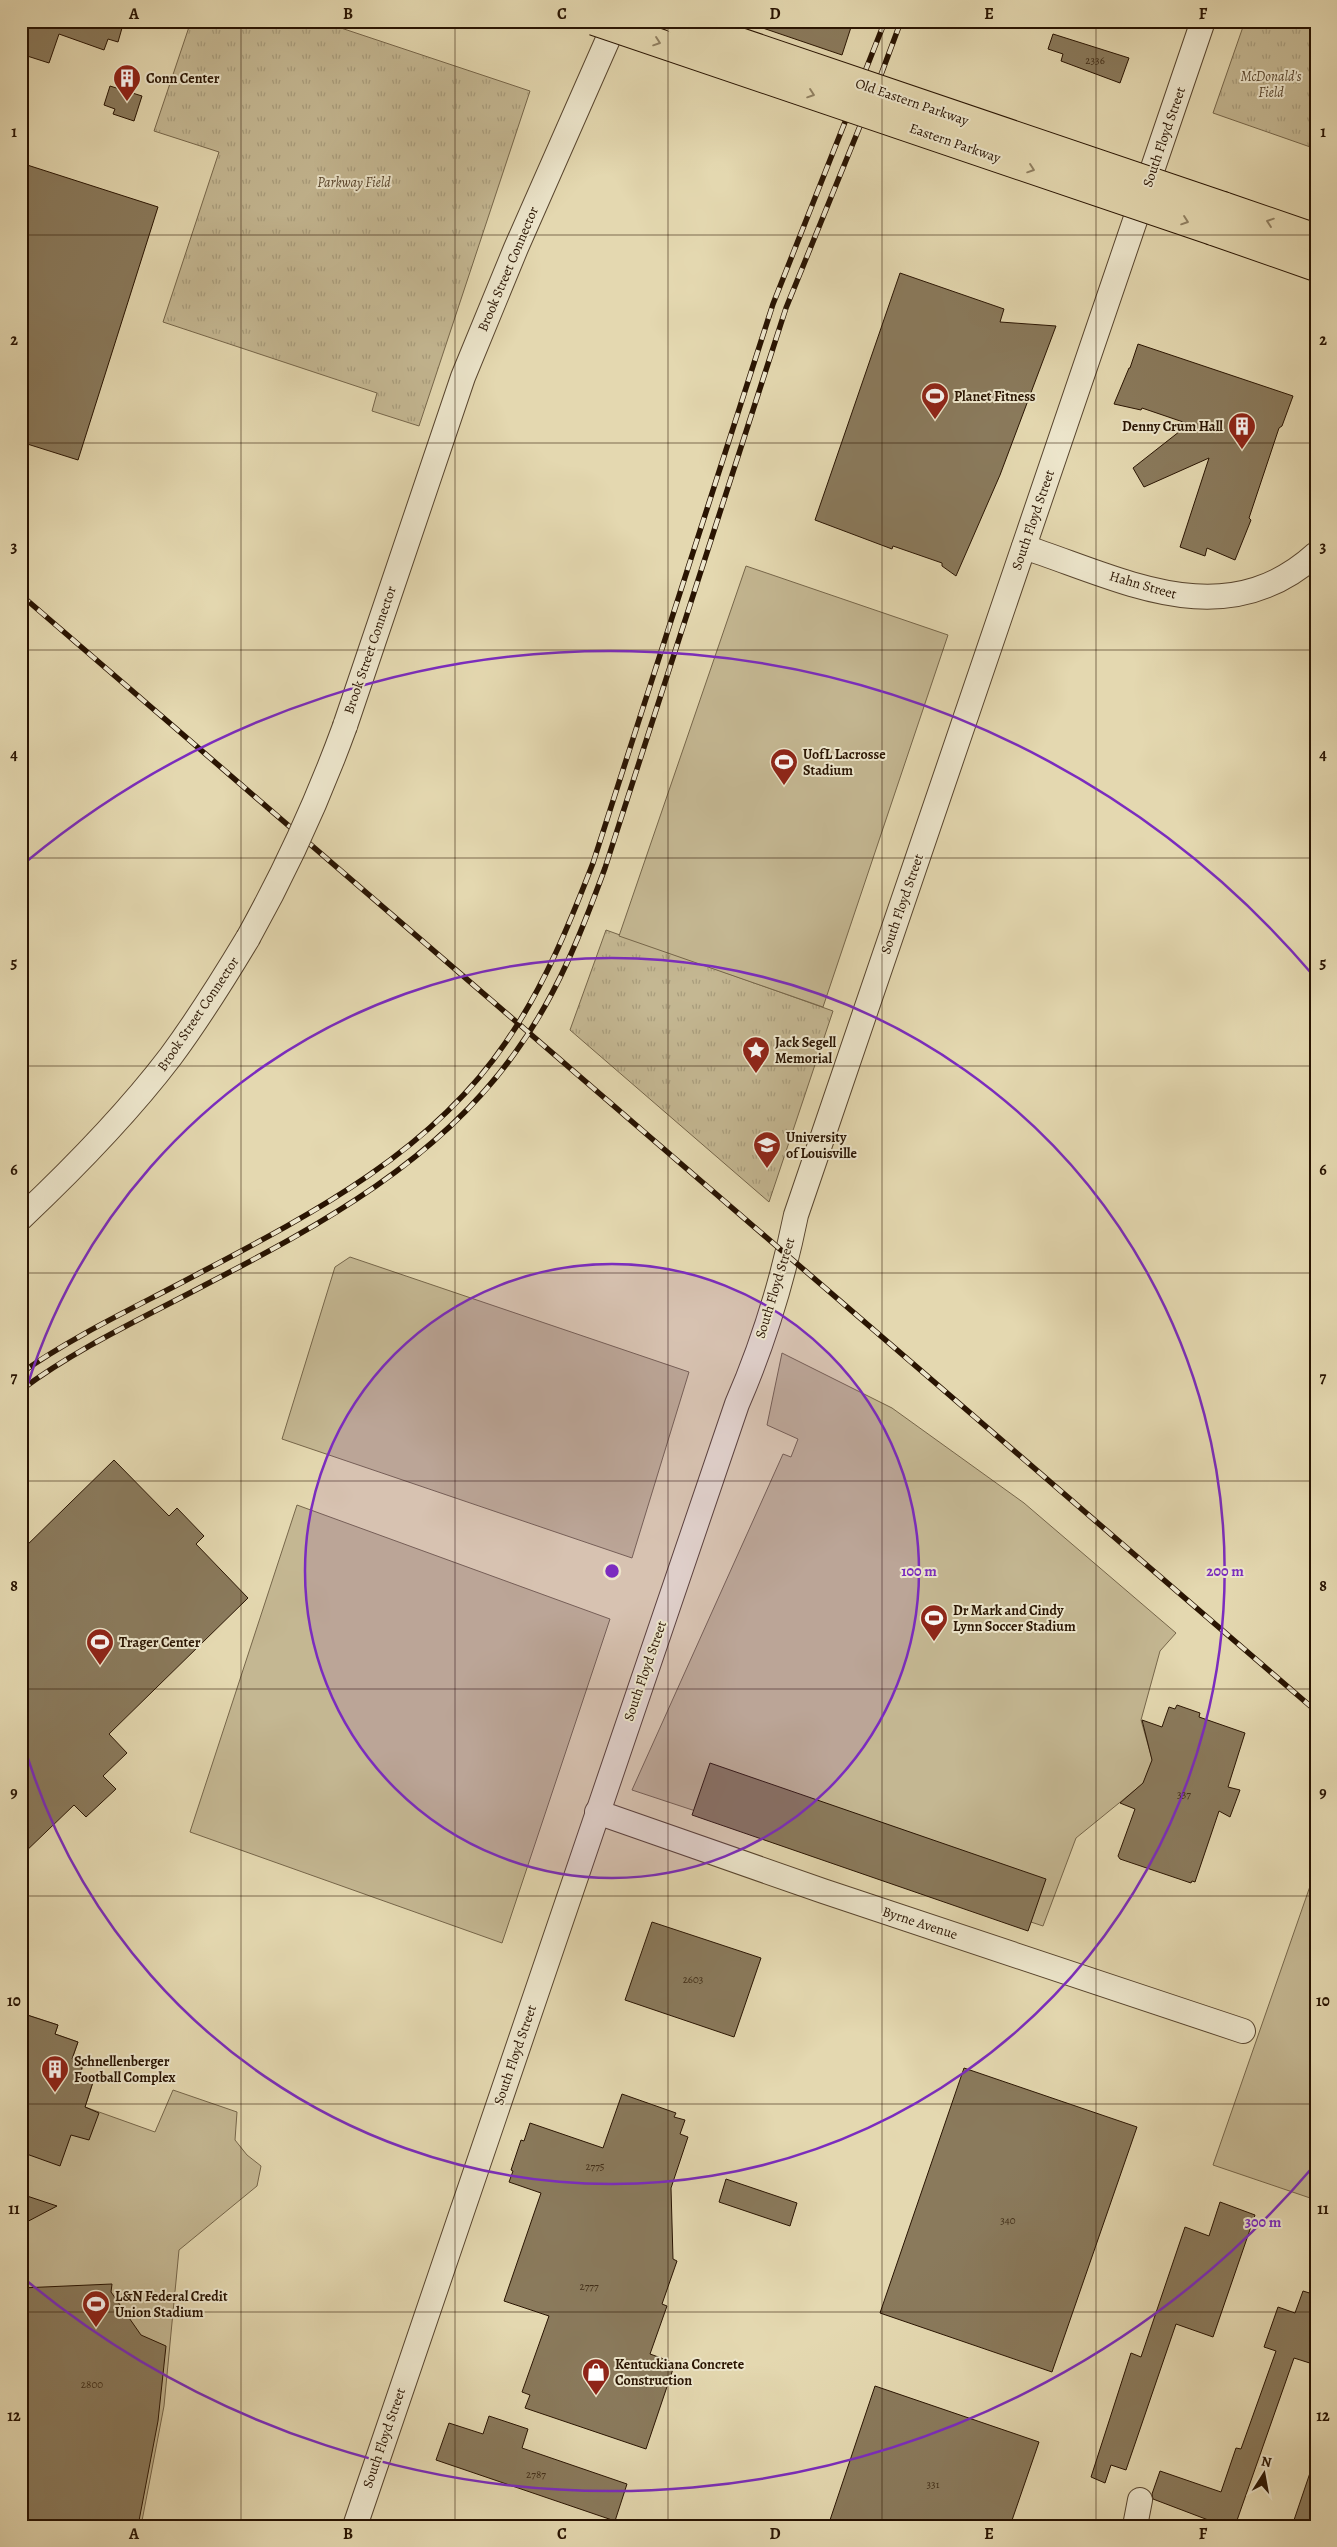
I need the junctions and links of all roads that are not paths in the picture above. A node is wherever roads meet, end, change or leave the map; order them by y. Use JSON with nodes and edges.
{"nodes":[{"id":1,"x":594,"y":21,"type":"edge"},
{"id":2,"x":616,"y":21,"type":"edge"},
{"id":3,"x":677,"y":21,"type":"edge"},
{"id":4,"x":1204,"y":21,"type":"edge"},
{"id":5,"x":1148,"y":182,"type":"junction"},
{"id":6,"x":1218,"y":218,"type":"junction"},
{"id":7,"x":1316,"y":238,"type":"edge"},
{"id":8,"x":1268,"y":250,"type":"junction"},
{"id":9,"x":1316,"y":267,"type":"edge"},
{"id":10,"x":1316,"y":284,"type":"edge"},
{"id":11,"x":1024,"y":547,"type":"junction"},
{"id":12,"x":1316,"y":554,"type":"edge"},
{"id":13,"x":21,"y":1218,"type":"edge"},
{"id":14,"x":598,"y":1812,"type":"junction"},
{"id":15,"x":1243,"y":2032,"type":"dead end"},
{"id":16,"x":1140,"y":2500,"type":"dead end"},
{"id":17,"x":354,"y":2526,"type":"edge"},
{"id":18,"x":1135,"y":2526,"type":"edge"}],
"edges":[{"from":1,"to":6,"type":"main road","name":"Eastern Parkway","one_way":true,"bridge":true},
{"from":2,"to":13,"type":"street","name":"Brook Street Connector","bridge":true},
{"from":3,"to":5,"type":"street","name":"Old Eastern Parkway"},
{"from":3,"to":6,"type":"main road","name":"Eastern Parkway","bridge":true},
{"from":4,"to":5,"type":"street","name":"South Floyd Street"},
{"from":5,"to":11,"type":"street","name":"South Floyd Street"},
{"from":7,"to":6,"type":"main road","name":"Eastern Parkway","one_way":true},
{"from":6,"to":8,"type":"main road","name":"Eastern Parkway"},
{"from":8,"to":9,"type":"main road","name":"Eastern Parkway"},
{"from":8,"to":10,"type":"main road"},
{"from":11,"to":12,"type":"street","name":"Hahn Street"},
{"from":11,"to":14,"type":"street","name":"South Floyd Street"},
{"from":14,"to":15,"type":"street","name":"Byrne Avenue"},
{"from":14,"to":17,"type":"street","name":"South Floyd Street"},
{"from":16,"to":18,"type":"street"}]}
